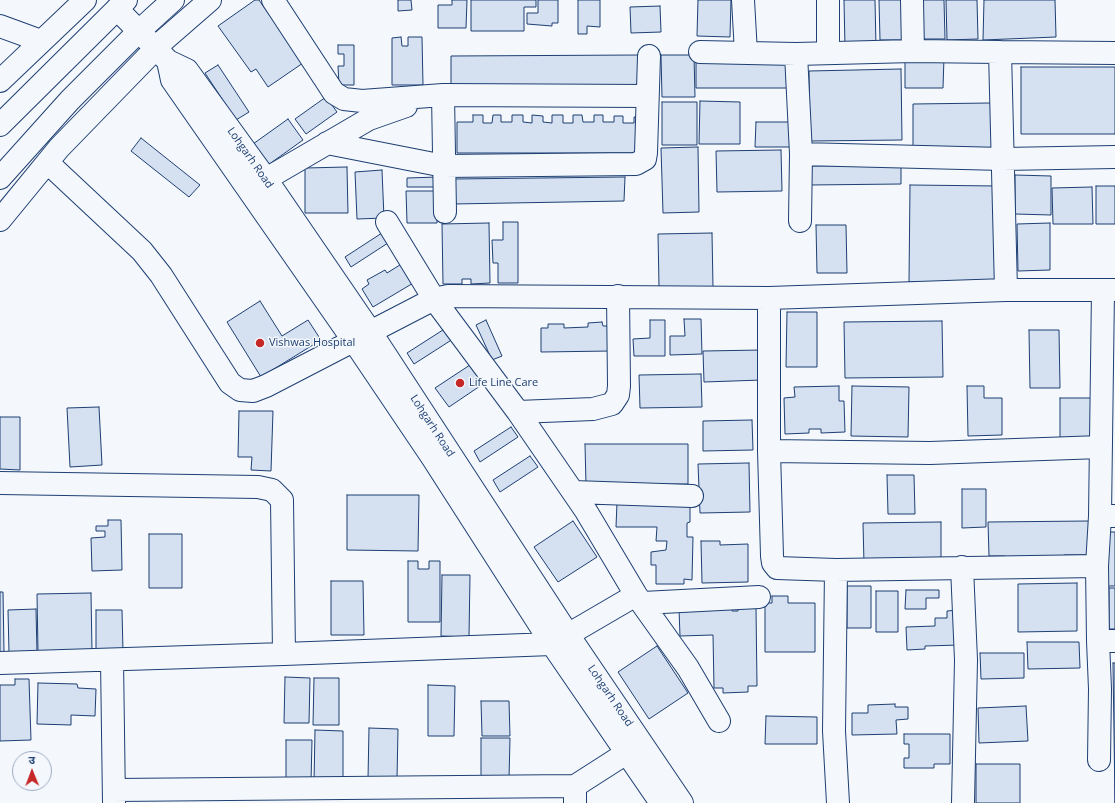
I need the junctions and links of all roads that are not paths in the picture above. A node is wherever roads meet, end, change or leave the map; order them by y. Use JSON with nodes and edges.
{"nodes":[{"id":1,"x":85,"y":0,"type":"edge"},
{"id":2,"x":173,"y":0,"type":"edge"},
{"id":3,"x":210,"y":0,"type":"edge"},
{"id":4,"x":273,"y":0,"type":"edge"},
{"id":5,"x":743,"y":0,"type":"edge"},
{"id":6,"x":828,"y":0,"type":"edge"},
{"id":7,"x":912,"y":0,"type":"edge"},
{"id":8,"x":122,"y":4,"type":"edge"},
{"id":9,"x":0,"y":26,"type":"edge"},
{"id":10,"x":139,"y":31,"type":"junction"},
{"id":11,"x":41,"y":41,"type":"junction"},
{"id":12,"x":913,"y":51,"type":"junction"},
{"id":13,"x":700,"y":52,"type":"dead end"},
{"id":14,"x":1000,"y":52,"type":"junction"},
{"id":15,"x":746,"y":53,"type":"junction"},
{"id":16,"x":828,"y":53,"type":"junction"},
{"id":17,"x":1115,"y":53,"type":"edge"},
{"id":18,"x":796,"y":54,"type":"junction"},
{"id":19,"x":162,"y":55,"type":"junction"},
{"id":20,"x":649,"y":56,"type":"dead end"},
{"id":21,"x":0,"y":81,"type":"edge"},
{"id":22,"x":443,"y":95,"type":"junction"},
{"id":23,"x":647,"y":96,"type":"junction"},
{"id":24,"x":353,"y":100,"type":"junction"},
{"id":25,"x":0,"y":125,"type":"edge"},
{"id":26,"x":350,"y":130,"type":"junction"},
{"id":27,"x":327,"y":143,"type":"junction"},
{"id":28,"x":801,"y":154,"type":"junction"},
{"id":29,"x":1115,"y":157,"type":"edge"},
{"id":30,"x":1002,"y":159,"type":"junction"},
{"id":31,"x":48,"y":164,"type":"junction"},
{"id":32,"x":444,"y":166,"type":"junction"},
{"id":33,"x":0,"y":178,"type":"edge"},
{"id":34,"x":266,"y":179,"type":"junction"},
{"id":35,"x":445,"y":212,"type":"dead end"},
{"id":36,"x":0,"y":220,"type":"edge"},
{"id":37,"x":800,"y":221,"type":"dead end"},
{"id":38,"x":387,"y":222,"type":"dead end"},
{"id":39,"x":1006,"y":290,"type":"junction"},
{"id":40,"x":1109,"y":290,"type":"edge"},
{"id":41,"x":618,"y":296,"type":"junction"},
{"id":42,"x":434,"y":298,"type":"junction"},
{"id":43,"x":769,"y":298,"type":"junction"},
{"id":44,"x":362,"y":336,"type":"junction"},
{"id":45,"x":518,"y":412,"type":"junction"},
{"id":46,"x":1101,"y":447,"type":"junction"},
{"id":47,"x":770,"y":451,"type":"junction"},
{"id":48,"x":0,"y":483,"type":"edge"},
{"id":49,"x":573,"y":492,"type":"junction"},
{"id":50,"x":692,"y":496,"type":"dead end"},
{"id":51,"x":1108,"y":516,"type":"edge"},
{"id":52,"x":1097,"y":566,"type":"junction"},
{"id":53,"x":962,"y":568,"type":"junction"},
{"id":54,"x":836,"y":570,"type":"junction"},
{"id":55,"x":759,"y":597,"type":"dead end"},
{"id":56,"x":639,"y":599,"type":"junction"},
{"id":57,"x":560,"y":640,"type":"junction"},
{"id":58,"x":1107,"y":641,"type":"edge"},
{"id":59,"x":284,"y":654,"type":"junction"},
{"id":60,"x":112,"y":660,"type":"junction"},
{"id":61,"x":0,"y":663,"type":"edge"},
{"id":62,"x":720,"y":721,"type":"dead end"},
{"id":63,"x":634,"y":748,"type":"junction"},
{"id":64,"x":1099,"y":760,"type":"dead end"},
{"id":65,"x":575,"y":795,"type":"edge"},
{"id":66,"x":114,"y":797,"type":"edge"},
{"id":67,"x":661,"y":803,"type":"edge"},
{"id":68,"x":682,"y":803,"type":"edge"},
{"id":69,"x":838,"y":803,"type":"edge"},
{"id":70,"x":963,"y":803,"type":"edge"}],
"edges":[{"from":1,"to":11,"type":"main road"},
{"from":2,"to":10,"type":"main road"},
{"from":3,"to":19,"type":"main road"},
{"from":4,"to":24,"type":"main road"},
{"from":5,"to":15,"type":"main road"},
{"from":6,"to":16,"type":"main road"},
{"from":7,"to":12,"type":"main road"},
{"from":8,"to":10,"type":"main road"},
{"from":8,"to":25,"type":"main road"},
{"from":9,"to":11,"type":"main road"},
{"from":10,"to":19,"type":"main road"},
{"from":10,"to":33,"type":"main road"},
{"from":11,"to":21,"type":"main road"},
{"from":12,"to":14,"type":"main road"},
{"from":12,"to":16,"type":"main road"},
{"from":13,"to":15,"type":"main road"},
{"from":14,"to":17,"type":"main road"},
{"from":14,"to":30,"type":"main road"},
{"from":15,"to":18,"type":"main road"},
{"from":16,"to":18,"type":"main road"},
{"from":18,"to":28,"type":"main road"},
{"from":19,"to":31,"type":"main road"},
{"from":19,"to":34,"type":"main road","name":"Lohgarh Road"},
{"from":19,"to":44,"type":"main road"},
{"from":20,"to":23,"type":"main road"},
{"from":22,"to":23,"type":"main road"},
{"from":22,"to":24,"type":"main road"},
{"from":22,"to":26,"type":"main road"},
{"from":22,"to":32,"type":"main road"},
{"from":23,"to":32,"type":"main road"},
{"from":24,"to":26,"type":"main road"},
{"from":26,"to":27,"type":"main road"},
{"from":27,"to":32,"type":"main road"},
{"from":27,"to":34,"type":"main road"},
{"from":28,"to":30,"type":"main road"},
{"from":28,"to":37,"type":"main road"},
{"from":29,"to":30,"type":"main road"},
{"from":30,"to":39,"type":"main road"},
{"from":31,"to":36,"type":"main road"},
{"from":31,"to":44,"type":"main road"},
{"from":32,"to":35,"type":"main road"},
{"from":34,"to":44,"type":"main road","name":"Lohgarh Road"},
{"from":38,"to":42,"type":"main road"},
{"from":39,"to":40,"type":"main road"},
{"from":39,"to":43,"type":"main road"},
{"from":40,"to":46,"type":"main road"},
{"from":41,"to":42,"type":"main road"},
{"from":41,"to":43,"type":"main road"},
{"from":41,"to":45,"type":"main road"},
{"from":42,"to":44,"type":"main road"},
{"from":42,"to":45,"type":"main road"},
{"from":43,"to":47,"type":"main road"},
{"from":44,"to":57,"type":"main road","name":"Lohgarh Road"},
{"from":45,"to":49,"type":"main road"},
{"from":46,"to":47,"type":"main road"},
{"from":46,"to":51,"type":"main road"},
{"from":47,"to":54,"type":"main road"},
{"from":48,"to":59,"type":"main road"},
{"from":49,"to":50,"type":"main road"},
{"from":49,"to":56,"type":"main road"},
{"from":51,"to":52,"type":"main road"},
{"from":52,"to":53,"type":"main road"},
{"from":52,"to":58,"type":"main road"},
{"from":53,"to":54,"type":"main road"},
{"from":53,"to":70,"type":"main road"},
{"from":54,"to":69,"type":"main road"},
{"from":55,"to":56,"type":"main road"},
{"from":56,"to":57,"type":"main road"},
{"from":56,"to":62,"type":"main road"},
{"from":57,"to":59,"type":"main road"},
{"from":57,"to":63,"type":"main road","name":"Lohgarh Road"},
{"from":58,"to":64,"type":"main road"},
{"from":59,"to":60,"type":"main road"},
{"from":60,"to":61,"type":"main road"},
{"from":60,"to":66,"type":"main road"},
{"from":63,"to":65,"type":"main road"},
{"from":63,"to":67,"type":"main road"},
{"from":63,"to":68,"type":"main road","name":"Lohgarh Road"},
{"from":65,"to":66,"type":"main road"}]}
